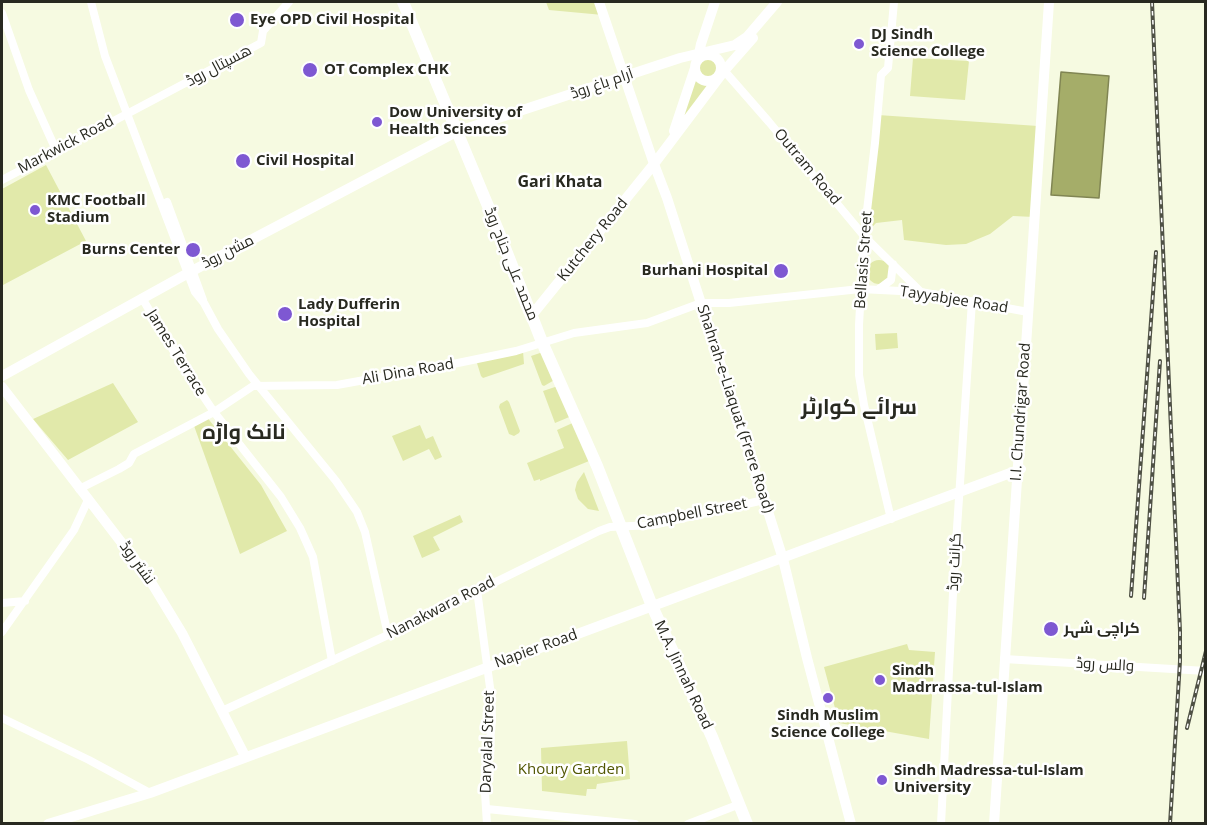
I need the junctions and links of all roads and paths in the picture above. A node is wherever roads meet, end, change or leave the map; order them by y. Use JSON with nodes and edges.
{"nodes":[{"id":1,"x":91,"y":2,"type":"edge"},
{"id":2,"x":95,"y":2,"type":"edge"},
{"id":3,"x":289,"y":2,"type":"edge"},
{"id":4,"x":403,"y":2,"type":"edge"},
{"id":5,"x":599,"y":2,"type":"edge"},
{"id":6,"x":715,"y":2,"type":"edge"},
{"id":7,"x":777,"y":2,"type":"edge"},
{"id":8,"x":784,"y":2,"type":"edge"},
{"id":9,"x":894,"y":2,"type":"edge"},
{"id":10,"x":1051,"y":2,"type":"edge"},
{"id":11,"x":2,"y":13,"type":"edge"},
{"id":12,"x":706,"y":28,"type":"junction"},
{"id":13,"x":697,"y":60,"type":"junction"},
{"id":14,"x":719,"y":61,"type":"junction"},
{"id":15,"x":624,"y":76,"type":"junction"},
{"id":16,"x":129,"y":112,"type":"junction"},
{"id":17,"x":456,"y":132,"type":"junction"},
{"id":18,"x":671,"y":139,"type":"junction"},
{"id":19,"x":56,"y":150,"type":"junction"},
{"id":20,"x":654,"y":164,"type":"junction"},
{"id":21,"x":2,"y":180,"type":"edge"},
{"id":22,"x":864,"y":236,"type":"junction"},
{"id":23,"x":893,"y":264,"type":"junction"},
{"id":24,"x":189,"y":272,"type":"junction"},
{"id":25,"x":860,"y":289,"type":"junction"},
{"id":26,"x":879,"y":290,"type":"junction"},
{"id":27,"x":921,"y":292,"type":"junction"},
{"id":28,"x":142,"y":298,"type":"junction"},
{"id":29,"x":972,"y":301,"type":"junction"},
{"id":30,"x":701,"y":303,"type":"junction"},
{"id":31,"x":1028,"y":312,"type":"junction"},
{"id":32,"x":532,"y":315,"type":"junction"},
{"id":33,"x":555,"y":338,"type":"joint"},
{"id":34,"x":542,"y":342,"type":"junction"},
{"id":35,"x":2,"y":376,"type":"edge"},
{"id":36,"x":258,"y":386,"type":"junction"},
{"id":37,"x":2,"y":387,"type":"edge"},
{"id":38,"x":214,"y":412,"type":"junction"},
{"id":39,"x":1019,"y":470,"type":"junction"},
{"id":40,"x":79,"y":489,"type":"junction"},
{"id":41,"x":958,"y":493,"type":"junction"},
{"id":42,"x":88,"y":500,"type":"junction"},
{"id":43,"x":764,"y":500,"type":"junction"},
{"id":44,"x":891,"y":519,"type":"junction"},
{"id":45,"x":619,"y":527,"type":"junction"},
{"id":46,"x":783,"y":559,"type":"junction"},
{"id":47,"x":477,"y":590,"type":"junction"},
{"id":48,"x":25,"y":601,"type":"junction"},
{"id":49,"x":2,"y":603,"type":"edge"},
{"id":50,"x":652,"y":606,"type":"junction"},
{"id":51,"x":2,"y":632,"type":"edge"},
{"id":52,"x":388,"y":635,"type":"junction"},
{"id":53,"x":1006,"y":659,"type":"junction"},
{"id":54,"x":332,"y":661,"type":"junction"},
{"id":55,"x":487,"y":668,"type":"junction"},
{"id":56,"x":1206,"y":671,"type":"edge"},
{"id":57,"x":222,"y":711,"type":"junction"},
{"id":58,"x":2,"y":717,"type":"edge"},
{"id":59,"x":245,"y":756,"type":"junction"},
{"id":60,"x":150,"y":793,"type":"junction"},
{"id":61,"x":740,"y":804,"type":"junction"},
{"id":62,"x":487,"y":809,"type":"junction"},
{"id":63,"x":601,"y":821,"type":"edge"},
{"id":64,"x":48,"y":824,"type":"edge"},
{"id":65,"x":487,"y":824,"type":"edge"},
{"id":66,"x":635,"y":824,"type":"edge"},
{"id":67,"x":688,"y":824,"type":"edge"},
{"id":68,"x":747,"y":824,"type":"edge"},
{"id":69,"x":851,"y":824,"type":"edge"},
{"id":70,"x":941,"y":824,"type":"edge"},
{"id":71,"x":996,"y":824,"type":"edge"}],
"edges":[{"from":1,"to":16,"type":"street"},
{"from":2,"to":16,"type":"street"},
{"from":3,"to":16,"type":"street","name":"ھسپتال روڈ"},
{"from":4,"to":17,"type":"highway","name":"محمد علی جناح روڈ"},
{"from":5,"to":15,"type":"main road","name":"Shahrah-e-Liaquat (Frere Road)"},
{"from":6,"to":12,"type":"main road"},
{"from":7,"to":14,"type":"main road"},
{"from":8,"to":14,"type":"main road"},
{"from":9,"to":22,"type":"street","name":"Bellasis Street"},
{"from":10,"to":31,"type":"main road","name":"I.I. Chundrigar Road"},
{"from":10,"to":39,"type":"main road","name":"I.I. Chundrigar Road"},
{"from":11,"to":19,"type":"street"},
{"from":12,"to":13,"type":"main road"},
{"from":12,"to":14,"type":"main road"},
{"from":13,"to":14,"type":"main road","name":"آرام باغ روڈ"},
{"from":13,"to":14,"type":"main road"},
{"from":13,"to":15,"type":"main road","name":"آرام باغ روڈ"},
{"from":13,"to":18,"type":"main road"},
{"from":14,"to":18,"type":"main road"},
{"from":14,"to":22,"type":"street","name":"Outram Road"},
{"from":15,"to":17,"type":"main road","name":"آرام باغ روڈ"},
{"from":15,"to":20,"type":"main road","name":"Shahrah-e-Liaquat (Frere Road)"},
{"from":16,"to":19,"type":"street","name":"Markwick Road"},
{"from":16,"to":24,"type":"street"},
{"from":17,"to":24,"type":"main road","name":"مشن روڈ"},
{"from":17,"to":32,"type":"highway","name":"محمد علی جناح روڈ"},
{"from":18,"to":20,"type":"main road","name":"Kutchery Road"},
{"from":19,"to":21,"type":"street","name":"Markwick Road"},
{"from":20,"to":30,"type":"main road","name":"Shahrah-e-Liaquat (Frere Road)"},
{"from":20,"to":32,"type":"main road","name":"Kutchery Road"},
{"from":22,"to":23,"type":"street","name":"Outram Road"},
{"from":22,"to":25,"type":"street","name":"Bellasis Street"},
{"from":23,"to":26,"type":"street"},
{"from":23,"to":27,"type":"street","name":"Outram Road"},
{"from":24,"to":28,"type":"main road","name":"مشن روڈ"},
{"from":24,"to":36,"type":"street"},
{"from":25,"to":26,"type":"street","name":"Tayyabjee Road"},
{"from":25,"to":30,"type":"street","name":"Tayyabjee Road"},
{"from":25,"to":44,"type":"street","name":"Bellasis Street"},
{"from":26,"to":27,"type":"street","name":"Tayyabjee Road"},
{"from":27,"to":29,"type":"street","name":"Tayyabjee Road"},
{"from":28,"to":35,"type":"main road","name":"مشن روڈ"},
{"from":28,"to":38,"type":"street","name":"James Terrace"},
{"from":29,"to":31,"type":"street","name":"Tayyabjee Road"},
{"from":29,"to":41,"type":"street","name":"گرانٹ روڈ"},
{"from":30,"to":33,"type":"street","name":"Tayyabjee Road"},
{"from":30,"to":43,"type":"main road","name":"Shahrah-e-Liaquat (Frere Road)"},
{"from":31,"to":39,"type":"main road","name":"I.I. Chundrigar Road"},
{"from":32,"to":34,"type":"highway","name":"محمد علی جناح روڈ"},
{"from":33,"to":34,"type":"street","name":"Ali Dina Road"},
{"from":34,"to":36,"type":"street","name":"Ali Dina Road"},
{"from":34,"to":45,"type":"highway","name":"محمد علی جناح روڈ"},
{"from":36,"to":38,"type":"street"},
{"from":36,"to":52,"type":"street"},
{"from":37,"to":40,"type":"main road","name":"نشتر روڈ"},
{"from":38,"to":40,"type":"street"},
{"from":38,"to":54,"type":"street","name":"James Terrace"},
{"from":39,"to":41,"type":"main road","name":"Napier Road"},
{"from":39,"to":53,"type":"main road","name":"I.I. Chundrigar Road"},
{"from":40,"to":42,"type":"main road","name":"نشتر روڈ"},
{"from":41,"to":44,"type":"main road","name":"Napier Road"},
{"from":41,"to":70,"type":"street","name":"گرانٹ روڈ"},
{"from":42,"to":48,"type":"street"},
{"from":42,"to":57,"type":"main road","name":"نشتر روڈ"},
{"from":43,"to":45,"type":"street","name":"Campbell Street"},
{"from":43,"to":46,"type":"main road","name":"Shahrah-e-Liaquat (Frere Road)"},
{"from":44,"to":46,"type":"main road","name":"Napier Road"},
{"from":45,"to":47,"type":"street","name":"Nanakwara Road"},
{"from":45,"to":50,"type":"highway","name":"M.A. Jinnah Road"},
{"from":46,"to":50,"type":"main road","name":"Napier Road"},
{"from":46,"to":69,"type":"main road","name":"Shahrah-e-Liaquat (Frere Road)"},
{"from":47,"to":52,"type":"street","name":"Nanakwara Road"},
{"from":47,"to":55,"type":"street","name":"Daryalal Street"},
{"from":48,"to":49,"type":"street"},
{"from":48,"to":51,"type":"street"},
{"from":50,"to":55,"type":"main road","name":"Napier Road"},
{"from":50,"to":61,"type":"highway","name":"M.A. Jinnah Road"},
{"from":52,"to":54,"type":"street","name":"Nanakwara Road"},
{"from":53,"to":56,"type":"street","name":"والس روڈ"},
{"from":53,"to":71,"type":"main road","name":"I.I. Chundrigar Road"},
{"from":54,"to":57,"type":"street","name":"Nanakwara Road"},
{"from":55,"to":59,"type":"main road","name":"Napier Road"},
{"from":55,"to":62,"type":"street","name":"Daryalal Street"},
{"from":57,"to":59,"type":"main road","name":"نشتر روڈ"},
{"from":58,"to":60,"type":"street"},
{"from":59,"to":60,"type":"main road","name":"Napier Road"},
{"from":60,"to":64,"type":"main road","name":"Napier Road"},
{"from":61,"to":67,"type":"street"},
{"from":61,"to":68,"type":"highway","name":"M.A. Jinnah Road"},
{"from":62,"to":63,"type":"street"},
{"from":62,"to":65,"type":"street","name":"Daryalal Street"},
{"from":63,"to":66,"type":"street"}]}
